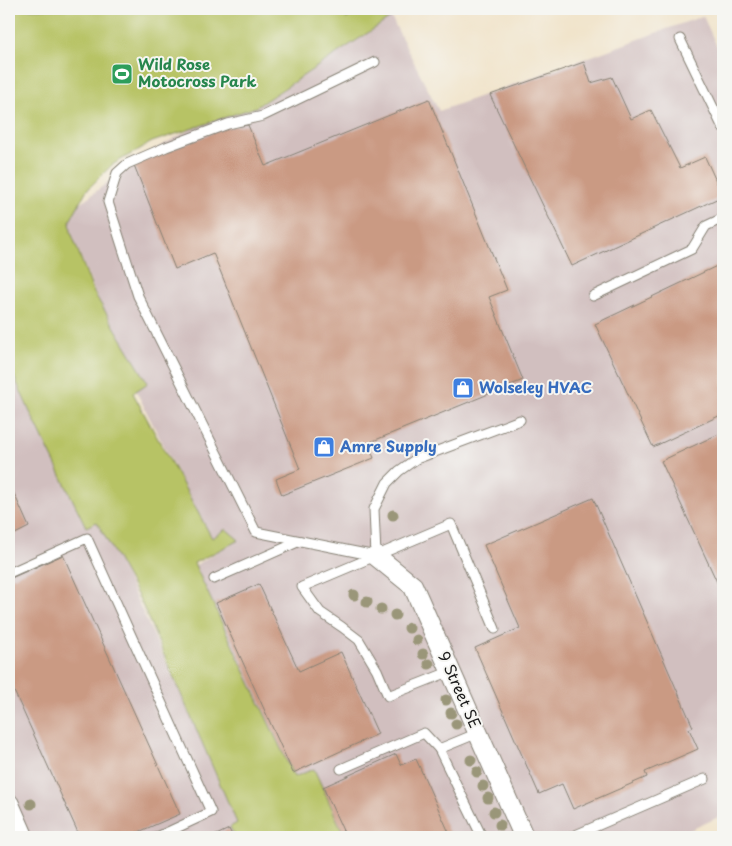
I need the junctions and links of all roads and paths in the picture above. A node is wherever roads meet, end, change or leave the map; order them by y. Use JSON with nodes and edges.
{"nodes":[{"id":1,"x":680,"y":39,"type":"dead end"},
{"id":2,"x":375,"y":62,"type":"dead end"},
{"id":3,"x":720,"y":113,"type":"edge"},
{"id":4,"x":723,"y":128,"type":"edge"},
{"id":5,"x":723,"y":218,"type":"edge"},
{"id":6,"x":594,"y":296,"type":"dead end"},
{"id":7,"x":520,"y":420,"type":"dead end"},
{"id":8,"x":300,"y":541,"type":"junction"},
{"id":9,"x":376,"y":556,"type":"junction"},
{"id":10,"x":9,"y":573,"type":"edge"},
{"id":11,"x":214,"y":579,"type":"dead end"},
{"id":12,"x":495,"y":629,"type":"dead end"},
{"id":13,"x":450,"y":671,"type":"junction"},
{"id":14,"x":478,"y":733,"type":"junction"},
{"id":15,"x":439,"y":749,"type":"junction"},
{"id":16,"x":341,"y":770,"type":"dead end"},
{"id":17,"x":705,"y":779,"type":"dead end"},
{"id":18,"x":9,"y":803,"type":"edge"},
{"id":19,"x":24,"y":837,"type":"edge"},
{"id":20,"x":157,"y":837,"type":"edge"},
{"id":21,"x":482,"y":837,"type":"edge"},
{"id":22,"x":523,"y":837,"type":"edge"},
{"id":23,"x":570,"y":837,"type":"edge"}],
"edges":[{"from":1,"to":3,"type":"lane"},
{"from":2,"to":8,"type":"lane"},
{"from":3,"to":4,"type":"lane"},
{"from":5,"to":6,"type":"lane"},
{"from":7,"to":9,"type":"lane"},
{"from":8,"to":9,"type":"lane"},
{"from":8,"to":11,"type":"lane"},
{"from":9,"to":12,"type":"lane"},
{"from":9,"to":13,"type":"street","name":"9 Street SE"},
{"from":9,"to":13,"type":"lane"},
{"from":10,"to":20,"type":"lane"},
{"from":13,"to":14,"type":"street","name":"9 Street SE"},
{"from":14,"to":15,"type":"lane"},
{"from":14,"to":22,"type":"street","name":"9 Street SE"},
{"from":15,"to":16,"type":"lane"},
{"from":15,"to":21,"type":"lane"},
{"from":17,"to":23,"type":"lane"},
{"from":18,"to":19,"type":"street"}]}
